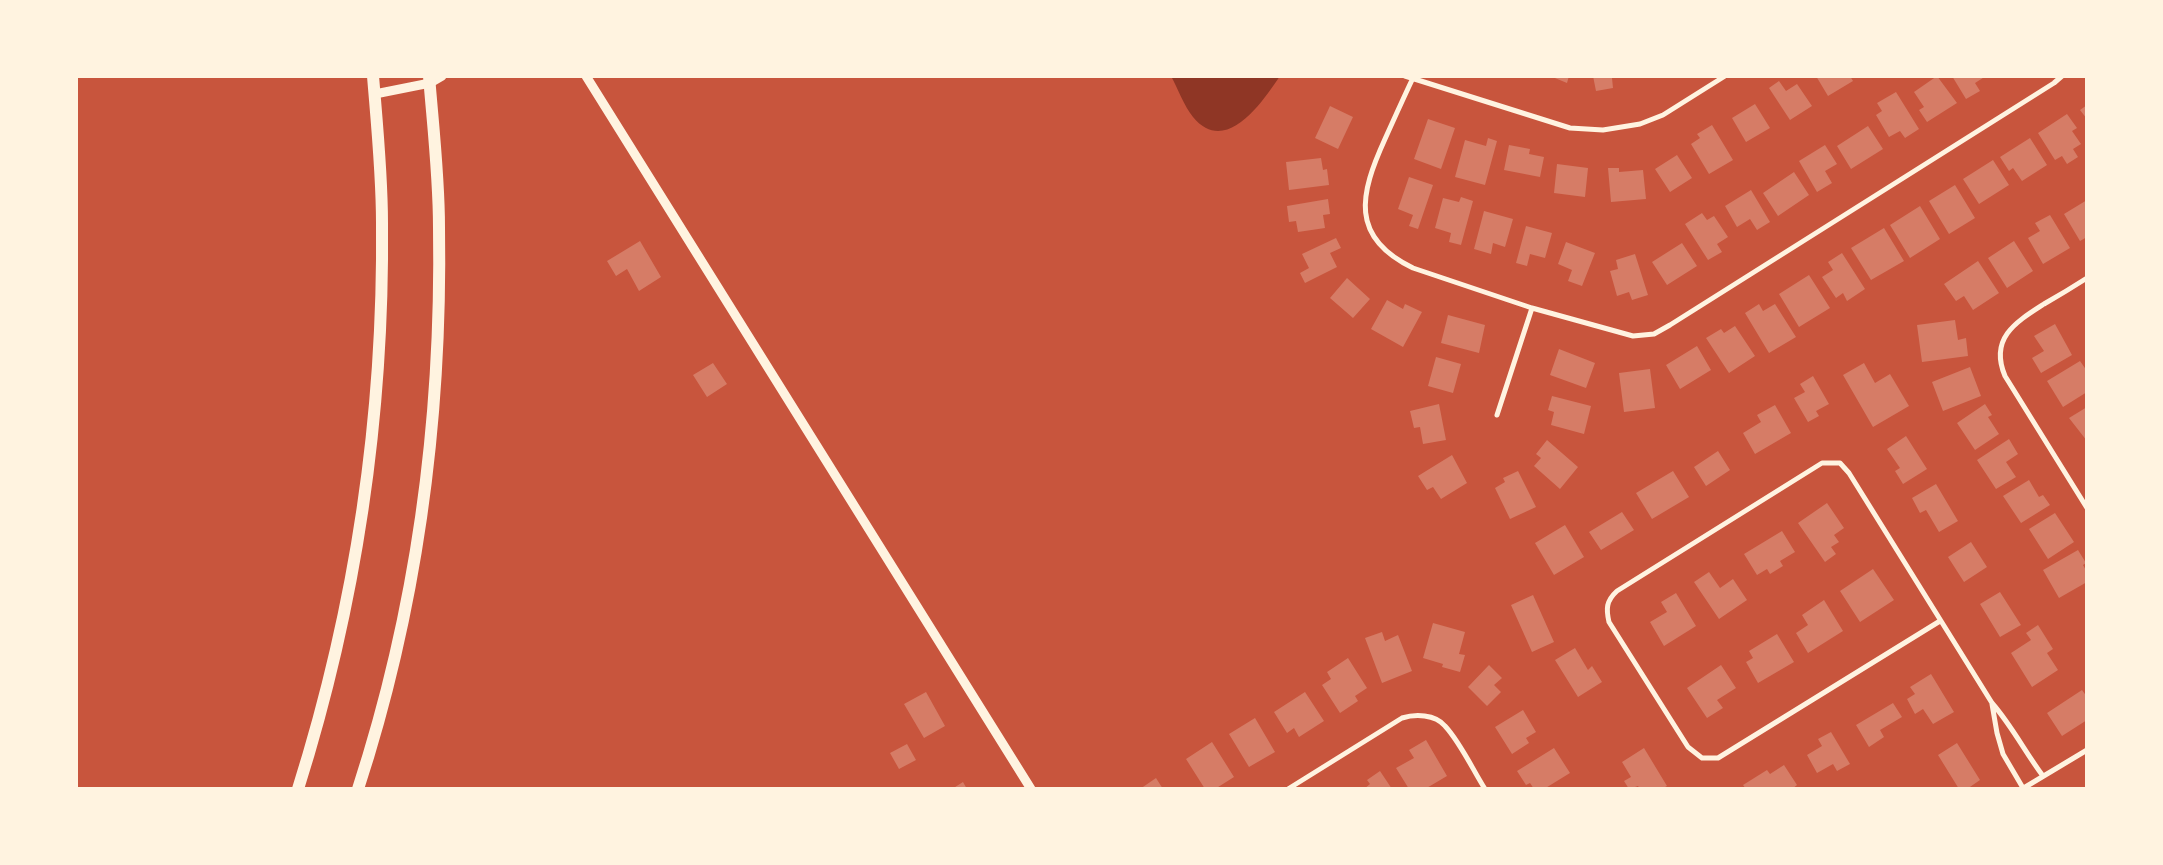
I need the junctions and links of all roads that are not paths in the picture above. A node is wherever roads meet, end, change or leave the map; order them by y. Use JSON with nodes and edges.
{"nodes":[{"id":1,"x":373,"y":76,"type":"edge"},
{"id":2,"x":442,"y":76,"type":"edge"},
{"id":3,"x":586,"y":76,"type":"edge"},
{"id":4,"x":1405,"y":76,"type":"edge"},
{"id":5,"x":1725,"y":76,"type":"edge"},
{"id":6,"x":2062,"y":76,"type":"edge"},
{"id":7,"x":429,"y":80,"type":"edge"},
{"id":8,"x":1412,"y":80,"type":"junction"},
{"id":9,"x":375,"y":94,"type":"junction"},
{"id":10,"x":2087,"y":278,"type":"edge"},
{"id":11,"x":1532,"y":308,"type":"junction"},
{"id":12,"x":1497,"y":415,"type":"dead end"},
{"id":13,"x":2087,"y":508,"type":"edge"},
{"id":14,"x":1940,"y":621,"type":"junction"},
{"id":15,"x":1992,"y":703,"type":"junction"},
{"id":16,"x":2087,"y":750,"type":"edge"},
{"id":17,"x":2044,"y":776,"type":"junction"},
{"id":18,"x":2023,"y":788,"type":"edge"},
{"id":19,"x":298,"y":789,"type":"edge"},
{"id":20,"x":358,"y":789,"type":"edge"},
{"id":21,"x":1031,"y":789,"type":"edge"},
{"id":22,"x":1288,"y":789,"type":"edge"},
{"id":23,"x":1485,"y":789,"type":"edge"}],
"edges":[{"from":1,"to":9,"type":"main road"},
{"from":2,"to":7,"type":"street"},
{"from":3,"to":21,"type":"street"},
{"from":4,"to":8,"type":"street"},
{"from":5,"to":8,"type":"street"},
{"from":6,"to":11,"type":"street"},
{"from":7,"to":9,"type":"street"},
{"from":7,"to":20,"type":"main road"},
{"from":8,"to":11,"type":"street"},
{"from":9,"to":19,"type":"main road"},
{"from":10,"to":13,"type":"street"},
{"from":11,"to":12,"type":"street"},
{"from":14,"to":14,"type":"street"},
{"from":14,"to":15,"type":"street"},
{"from":15,"to":17,"type":"street"},
{"from":15,"to":18,"type":"street"},
{"from":16,"to":17,"type":"street"},
{"from":17,"to":18,"type":"street"},
{"from":22,"to":23,"type":"street"}]}
